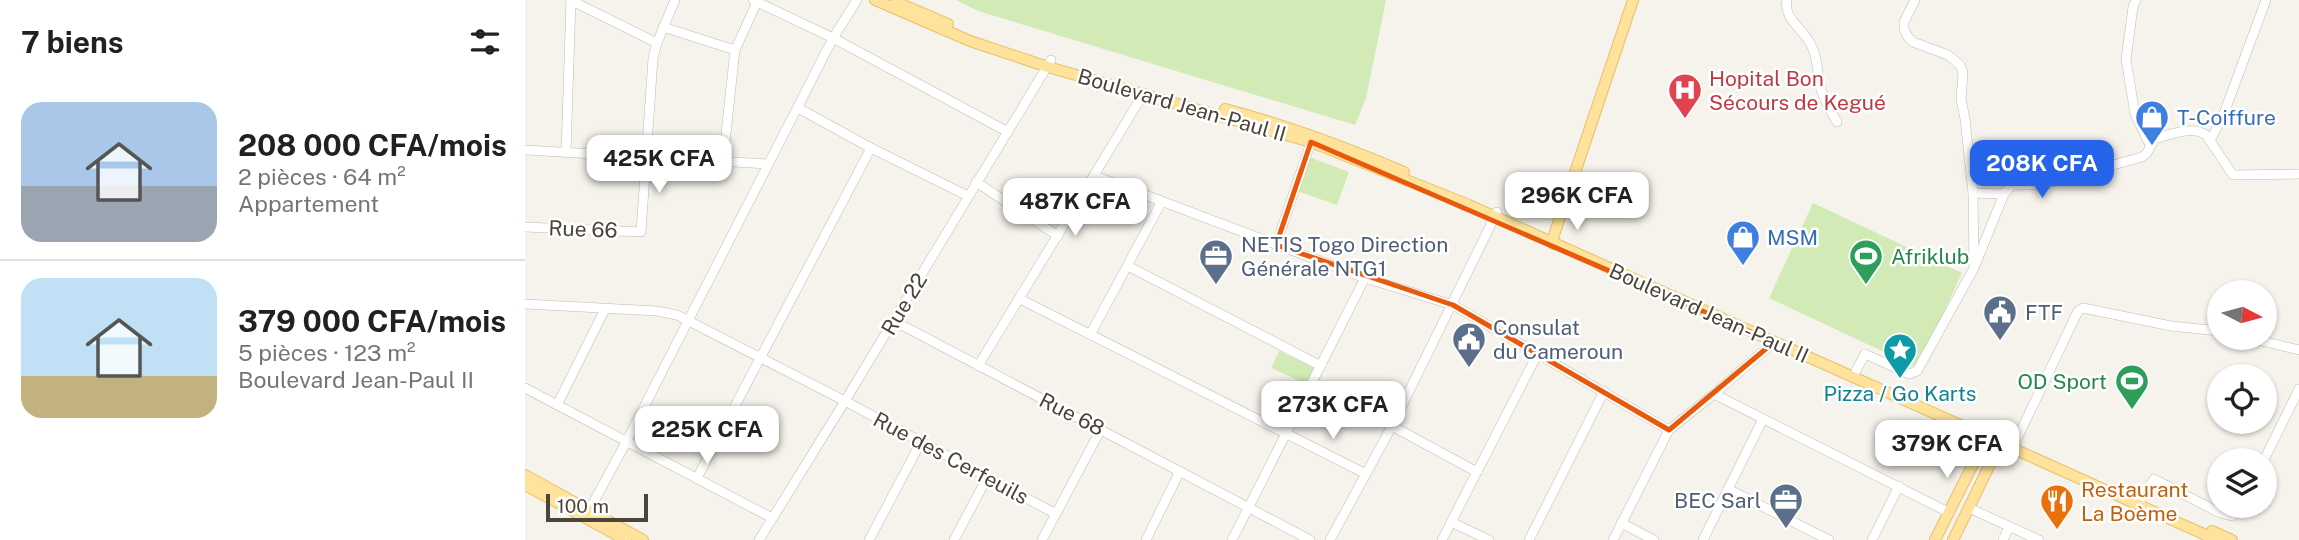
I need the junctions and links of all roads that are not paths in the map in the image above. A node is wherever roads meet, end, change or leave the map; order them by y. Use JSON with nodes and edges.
{"nodes":[{"id":1,"x":571,"y":0,"type":"edge"},
{"id":2,"x":675,"y":0,"type":"edge"},
{"id":3,"x":857,"y":0,"type":"edge"},
{"id":4,"x":876,"y":0,"type":"edge"},
{"id":5,"x":892,"y":0,"type":"edge"},
{"id":6,"x":1633,"y":0,"type":"edge"},
{"id":7,"x":1787,"y":0,"type":"edge"},
{"id":8,"x":1915,"y":0,"type":"edge"},
{"id":9,"x":2266,"y":0,"type":"edge"},
{"id":10,"x":755,"y":1,"type":"edge"},
{"id":11,"x":2132,"y":2,"type":"edge"},
{"id":12,"x":663,"y":27,"type":"junction"},
{"id":13,"x":833,"y":38,"type":"junction"},
{"id":14,"x":657,"y":43,"type":"junction"},
{"id":15,"x":735,"y":50,"type":"junction"},
{"id":16,"x":1050,"y":63,"type":"junction"},
{"id":17,"x":1144,"y":93,"type":"junction"},
{"id":18,"x":798,"y":108,"type":"junction"},
{"id":19,"x":1837,"y":122,"type":"dead end"},
{"id":20,"x":1008,"y":132,"type":"junction"},
{"id":21,"x":2210,"y":141,"type":"junction"},
{"id":22,"x":1311,"y":142,"type":"junction"},
{"id":23,"x":2150,"y":145,"type":"junction"},
{"id":24,"x":871,"y":148,"type":"junction"},
{"id":25,"x":525,"y":150,"type":"edge"},
{"id":26,"x":566,"y":152,"type":"junction"},
{"id":27,"x":647,"y":156,"type":"junction"},
{"id":28,"x":723,"y":161,"type":"junction"},
{"id":29,"x":768,"y":164,"type":"junction"},
{"id":30,"x":2299,"y":174,"type":"edge"},
{"id":31,"x":1095,"y":176,"type":"junction"},
{"id":32,"x":976,"y":183,"type":"junction"},
{"id":33,"x":1973,"y":193,"type":"junction"},
{"id":34,"x":2004,"y":194,"type":"junction"},
{"id":35,"x":968,"y":196,"type":"junction"},
{"id":36,"x":1162,"y":201,"type":"junction"},
{"id":37,"x":1496,"y":214,"type":"junction"},
{"id":38,"x":525,"y":227,"type":"edge"},
{"id":39,"x":1058,"y":236,"type":"junction"},
{"id":40,"x":1553,"y":241,"type":"junction"},
{"id":41,"x":1276,"y":245,"type":"junction"},
{"id":42,"x":1128,"y":266,"type":"junction"},
{"id":43,"x":1973,"y":268,"type":"junction"},
{"id":44,"x":1365,"y":278,"type":"junction"},
{"id":45,"x":1020,"y":299,"type":"junction"},
{"id":46,"x":525,"y":304,"type":"edge"},
{"id":47,"x":1453,"y":305,"type":"junction"},
{"id":48,"x":605,"y":309,"type":"junction"},
{"id":49,"x":687,"y":320,"type":"junction"},
{"id":50,"x":894,"y":321,"type":"junction"},
{"id":51,"x":2207,"y":330,"type":"edge"},
{"id":52,"x":1090,"y":335,"type":"junction"},
{"id":53,"x":1774,"y":342,"type":"junction"},
{"id":54,"x":2277,"y":345,"type":"edge"},
{"id":55,"x":2299,"y":351,"type":"edge"},
{"id":56,"x":1538,"y":353,"type":"junction"},
{"id":57,"x":761,"y":359,"type":"junction"},
{"id":58,"x":978,"y":366,"type":"junction"},
{"id":59,"x":1321,"y":366,"type":"junction"},
{"id":60,"x":1856,"y":372,"type":"junction"},
{"id":61,"x":525,"y":388,"type":"edge"},
{"id":62,"x":2299,"y":389,"type":"edge"},
{"id":63,"x":1604,"y":391,"type":"junction"},
{"id":64,"x":1714,"y":394,"type":"junction"},
{"id":65,"x":845,"y":401,"type":"junction"},
{"id":66,"x":557,"y":405,"type":"junction"},
{"id":67,"x":1763,"y":419,"type":"junction"},
{"id":68,"x":1392,"y":426,"type":"junction"},
{"id":69,"x":1101,"y":429,"type":"junction"},
{"id":70,"x":1669,"y":430,"type":"junction"},
{"id":71,"x":1987,"y":433,"type":"junction"},
{"id":72,"x":1287,"y":434,"type":"junction"},
{"id":73,"x":2001,"y":439,"type":"junction"},
{"id":74,"x":626,"y":442,"type":"junction"},
{"id":75,"x":921,"y":442,"type":"junction"},
{"id":76,"x":2014,"y":444,"type":"junction"},
{"id":77,"x":2270,"y":448,"type":"edge"},
{"id":78,"x":1180,"y":471,"type":"junction"},
{"id":79,"x":1477,"y":472,"type":"junction"},
{"id":80,"x":1366,"y":474,"type":"junction"},
{"id":81,"x":525,"y":475,"type":"edge"},
{"id":82,"x":697,"y":478,"type":"junction"},
{"id":83,"x":987,"y":478,"type":"junction"},
{"id":84,"x":525,"y":485,"type":"edge"},
{"id":85,"x":1899,"y":486,"type":"junction"},
{"id":86,"x":1728,"y":489,"type":"junction"},
{"id":87,"x":2141,"y":499,"type":"junction"},
{"id":88,"x":2207,"y":506,"type":"edge"},
{"id":89,"x":1969,"y":508,"type":"junction"},
{"id":90,"x":1248,"y":509,"type":"junction"},
{"id":91,"x":1948,"y":512,"type":"junction"},
{"id":92,"x":587,"y":514,"type":"junction"},
{"id":93,"x":1056,"y":514,"type":"junction"},
{"id":94,"x":772,"y":518,"type":"junction"},
{"id":95,"x":1451,"y":522,"type":"junction"},
{"id":96,"x":1621,"y":523,"type":"junction"},
{"id":97,"x":2009,"y":527,"type":"junction"},
{"id":98,"x":626,"y":540,"type":"edge"},
{"id":99,"x":643,"y":540,"type":"edge"},
{"id":100,"x":759,"y":540,"type":"edge"},
{"id":101,"x":869,"y":540,"type":"edge"},
{"id":102,"x":954,"y":540,"type":"edge"},
{"id":103,"x":1042,"y":540,"type":"edge"},
{"id":104,"x":1146,"y":540,"type":"edge"},
{"id":105,"x":1232,"y":540,"type":"edge"},
{"id":106,"x":1310,"y":540,"type":"edge"},
{"id":107,"x":1330,"y":540,"type":"edge"},
{"id":108,"x":1442,"y":540,"type":"edge"},
{"id":109,"x":1489,"y":540,"type":"edge"},
{"id":110,"x":1529,"y":540,"type":"edge"},
{"id":111,"x":1613,"y":540,"type":"edge"},
{"id":112,"x":1654,"y":540,"type":"edge"},
{"id":113,"x":1703,"y":540,"type":"edge"},
{"id":114,"x":1829,"y":540,"type":"edge"},
{"id":115,"x":1872,"y":540,"type":"edge"},
{"id":116,"x":1935,"y":540,"type":"edge"},
{"id":117,"x":1953,"y":540,"type":"edge"},
{"id":118,"x":2003,"y":540,"type":"edge"},
{"id":119,"x":2039,"y":540,"type":"edge"},
{"id":120,"x":2217,"y":540,"type":"edge"},
{"id":121,"x":2231,"y":540,"type":"edge"}],
"edges":[{"from":1,"to":14,"type":"street"},
{"from":1,"to":26,"type":"street"},
{"from":2,"to":12,"type":"street"},
{"from":3,"to":13,"type":"street"},
{"from":4,"to":16,"type":"main road","name":"Boulevard Jean-Paul II"},
{"from":5,"to":16,"type":"main road","name":"Boulevard Jean-Paul II"},
{"from":6,"to":40,"type":"main road"},
{"from":7,"to":19,"type":"street"},
{"from":8,"to":33,"type":"street"},
{"from":9,"to":21,"type":"street"},
{"from":10,"to":13,"type":"street"},
{"from":10,"to":15,"type":"street"},
{"from":11,"to":23,"type":"street"},
{"from":12,"to":14,"type":"street"},
{"from":12,"to":15,"type":"street"},
{"from":13,"to":18,"type":"street"},
{"from":13,"to":20,"type":"street"},
{"from":14,"to":27,"type":"street"},
{"from":15,"to":28,"type":"street"},
{"from":16,"to":17,"type":"main road","name":"Boulevard Jean-Paul II"},
{"from":16,"to":20,"type":"street","name":"Rue 22"},
{"from":16,"to":37,"type":"main road","name":"Boulevard Jean-Paul II"},
{"from":17,"to":22,"type":"main road","name":"Boulevard Jean-Paul II"},
{"from":17,"to":31,"type":"street"},
{"from":18,"to":24,"type":"street"},
{"from":18,"to":29,"type":"street"},
{"from":20,"to":32,"type":"street","name":"Rue 22"},
{"from":21,"to":23,"type":"street"},
{"from":21,"to":30,"type":"street"},
{"from":22,"to":37,"type":"main road","name":"Boulevard Jean-Paul II"},
{"from":22,"to":41,"type":"street"},
{"from":23,"to":34,"type":"street"},
{"from":24,"to":35,"type":"street"},
{"from":24,"to":57,"type":"street"},
{"from":25,"to":26,"type":"street"},
{"from":26,"to":27,"type":"street"},
{"from":27,"to":28,"type":"street"},
{"from":27,"to":38,"type":"street","name":"Rue 66"},
{"from":28,"to":29,"type":"street"},
{"from":29,"to":49,"type":"street"},
{"from":31,"to":36,"type":"street"},
{"from":31,"to":39,"type":"street"},
{"from":32,"to":35,"type":"street","name":"Rue 22"},
{"from":32,"to":39,"type":"street"},
{"from":33,"to":34,"type":"street"},
{"from":33,"to":43,"type":"street"},
{"from":34,"to":43,"type":"street"},
{"from":35,"to":50,"type":"street","name":"Rue 22"},
{"from":36,"to":41,"type":"street"},
{"from":36,"to":42,"type":"street"},
{"from":37,"to":40,"type":"main road","name":"Boulevard Jean-Paul II"},
{"from":37,"to":47,"type":"street"},
{"from":39,"to":45,"type":"street"},
{"from":40,"to":53,"type":"main road","name":"Boulevard Jean-Paul II"},
{"from":40,"to":60,"type":"main road","name":"Boulevard Jean-Paul II"},
{"from":41,"to":44,"type":"street"},
{"from":42,"to":52,"type":"street"},
{"from":42,"to":59,"type":"street"},
{"from":43,"to":60,"type":"street"},
{"from":44,"to":47,"type":"street"},
{"from":44,"to":59,"type":"street"},
{"from":45,"to":52,"type":"street"},
{"from":45,"to":58,"type":"street"},
{"from":46,"to":48,"type":"street","name":"Rue des Cerfeuils"},
{"from":47,"to":56,"type":"street"},
{"from":47,"to":68,"type":"street"},
{"from":48,"to":49,"type":"street","name":"Rue des Cerfeuils"},
{"from":48,"to":66,"type":"street"},
{"from":49,"to":57,"type":"street","name":"Rue des Cerfeuils"},
{"from":49,"to":74,"type":"street"},
{"from":50,"to":58,"type":"street","name":"Rue 68"},
{"from":50,"to":65,"type":"street","name":"Rue 22"},
{"from":51,"to":76,"type":"street"},
{"from":52,"to":72,"type":"street"},
{"from":53,"to":64,"type":"street"},
{"from":53,"to":71,"type":"main road","name":"Boulevard Jean-Paul II"},
{"from":54,"to":55,"type":"street"},
{"from":56,"to":63,"type":"street"},
{"from":56,"to":79,"type":"street"},
{"from":57,"to":65,"type":"street","name":"Rue des Cerfeuils"},
{"from":57,"to":82,"type":"street"},
{"from":58,"to":69,"type":"street","name":"Rue 68"},
{"from":59,"to":72,"type":"street"},
{"from":60,"to":71,"type":"main road","name":"Boulevard Jean-Paul II"},
{"from":61,"to":66,"type":"street"},
{"from":62,"to":77,"type":"street"},
{"from":63,"to":70,"type":"street"},
{"from":63,"to":110,"type":"street"},
{"from":64,"to":67,"type":"street"},
{"from":64,"to":70,"type":"street"},
{"from":65,"to":75,"type":"street","name":"Rue des Cerfeuils"},
{"from":65,"to":94,"type":"street","name":"Rue 22"},
{"from":66,"to":74,"type":"street"},
{"from":67,"to":85,"type":"street"},
{"from":67,"to":86,"type":"street"},
{"from":68,"to":79,"type":"street"},
{"from":68,"to":80,"type":"street"},
{"from":69,"to":78,"type":"street","name":"Rue 68"},
{"from":69,"to":93,"type":"street"},
{"from":70,"to":96,"type":"street"},
{"from":71,"to":73,"type":"main road","name":"Boulevard Jean-Paul II"},
{"from":71,"to":91,"type":"main road"},
{"from":72,"to":80,"type":"street"},
{"from":72,"to":90,"type":"street"},
{"from":73,"to":76,"type":"main road","name":"Boulevard Jean-Paul II"},
{"from":73,"to":89,"type":"main road"},
{"from":74,"to":82,"type":"street"},
{"from":74,"to":92,"type":"street"},
{"from":75,"to":83,"type":"street","name":"Rue des Cerfeuils"},
{"from":75,"to":101,"type":"street"},
{"from":76,"to":87,"type":"main road","name":"Boulevard Jean-Paul II"},
{"from":76,"to":120,"type":"main road","name":"Boulevard Jean-Paul II"},
{"from":78,"to":90,"type":"street","name":"Rue 68"},
{"from":78,"to":104,"type":"street"},
{"from":79,"to":95,"type":"street"},
{"from":80,"to":107,"type":"street"},
{"from":81,"to":92,"type":"main road"},
{"from":82,"to":94,"type":"street"},
{"from":83,"to":93,"type":"street","name":"Rue des Cerfeuils"},
{"from":83,"to":102,"type":"street"},
{"from":84,"to":92,"type":"main road"},
{"from":85,"to":91,"type":"street"},
{"from":85,"to":115,"type":"street"},
{"from":86,"to":113,"type":"street"},
{"from":86,"to":114,"type":"street"},
{"from":87,"to":88,"type":"street"},
{"from":87,"to":121,"type":"main road","name":"Boulevard Jean-Paul II"},
{"from":89,"to":97,"type":"street"},
{"from":89,"to":117,"type":"main road"},
{"from":90,"to":105,"type":"street"},
{"from":90,"to":106,"type":"street","name":"Rue 68"},
{"from":91,"to":116,"type":"main road"},
{"from":92,"to":98,"type":"main road"},
{"from":92,"to":99,"type":"main road"},
{"from":93,"to":103,"type":"street"},
{"from":94,"to":100,"type":"street","name":"Rue 22"},
{"from":95,"to":108,"type":"street"},
{"from":95,"to":109,"type":"street"},
{"from":96,"to":111,"type":"street"},
{"from":96,"to":112,"type":"street"},
{"from":97,"to":118,"type":"street"},
{"from":97,"to":119,"type":"street"}]}
